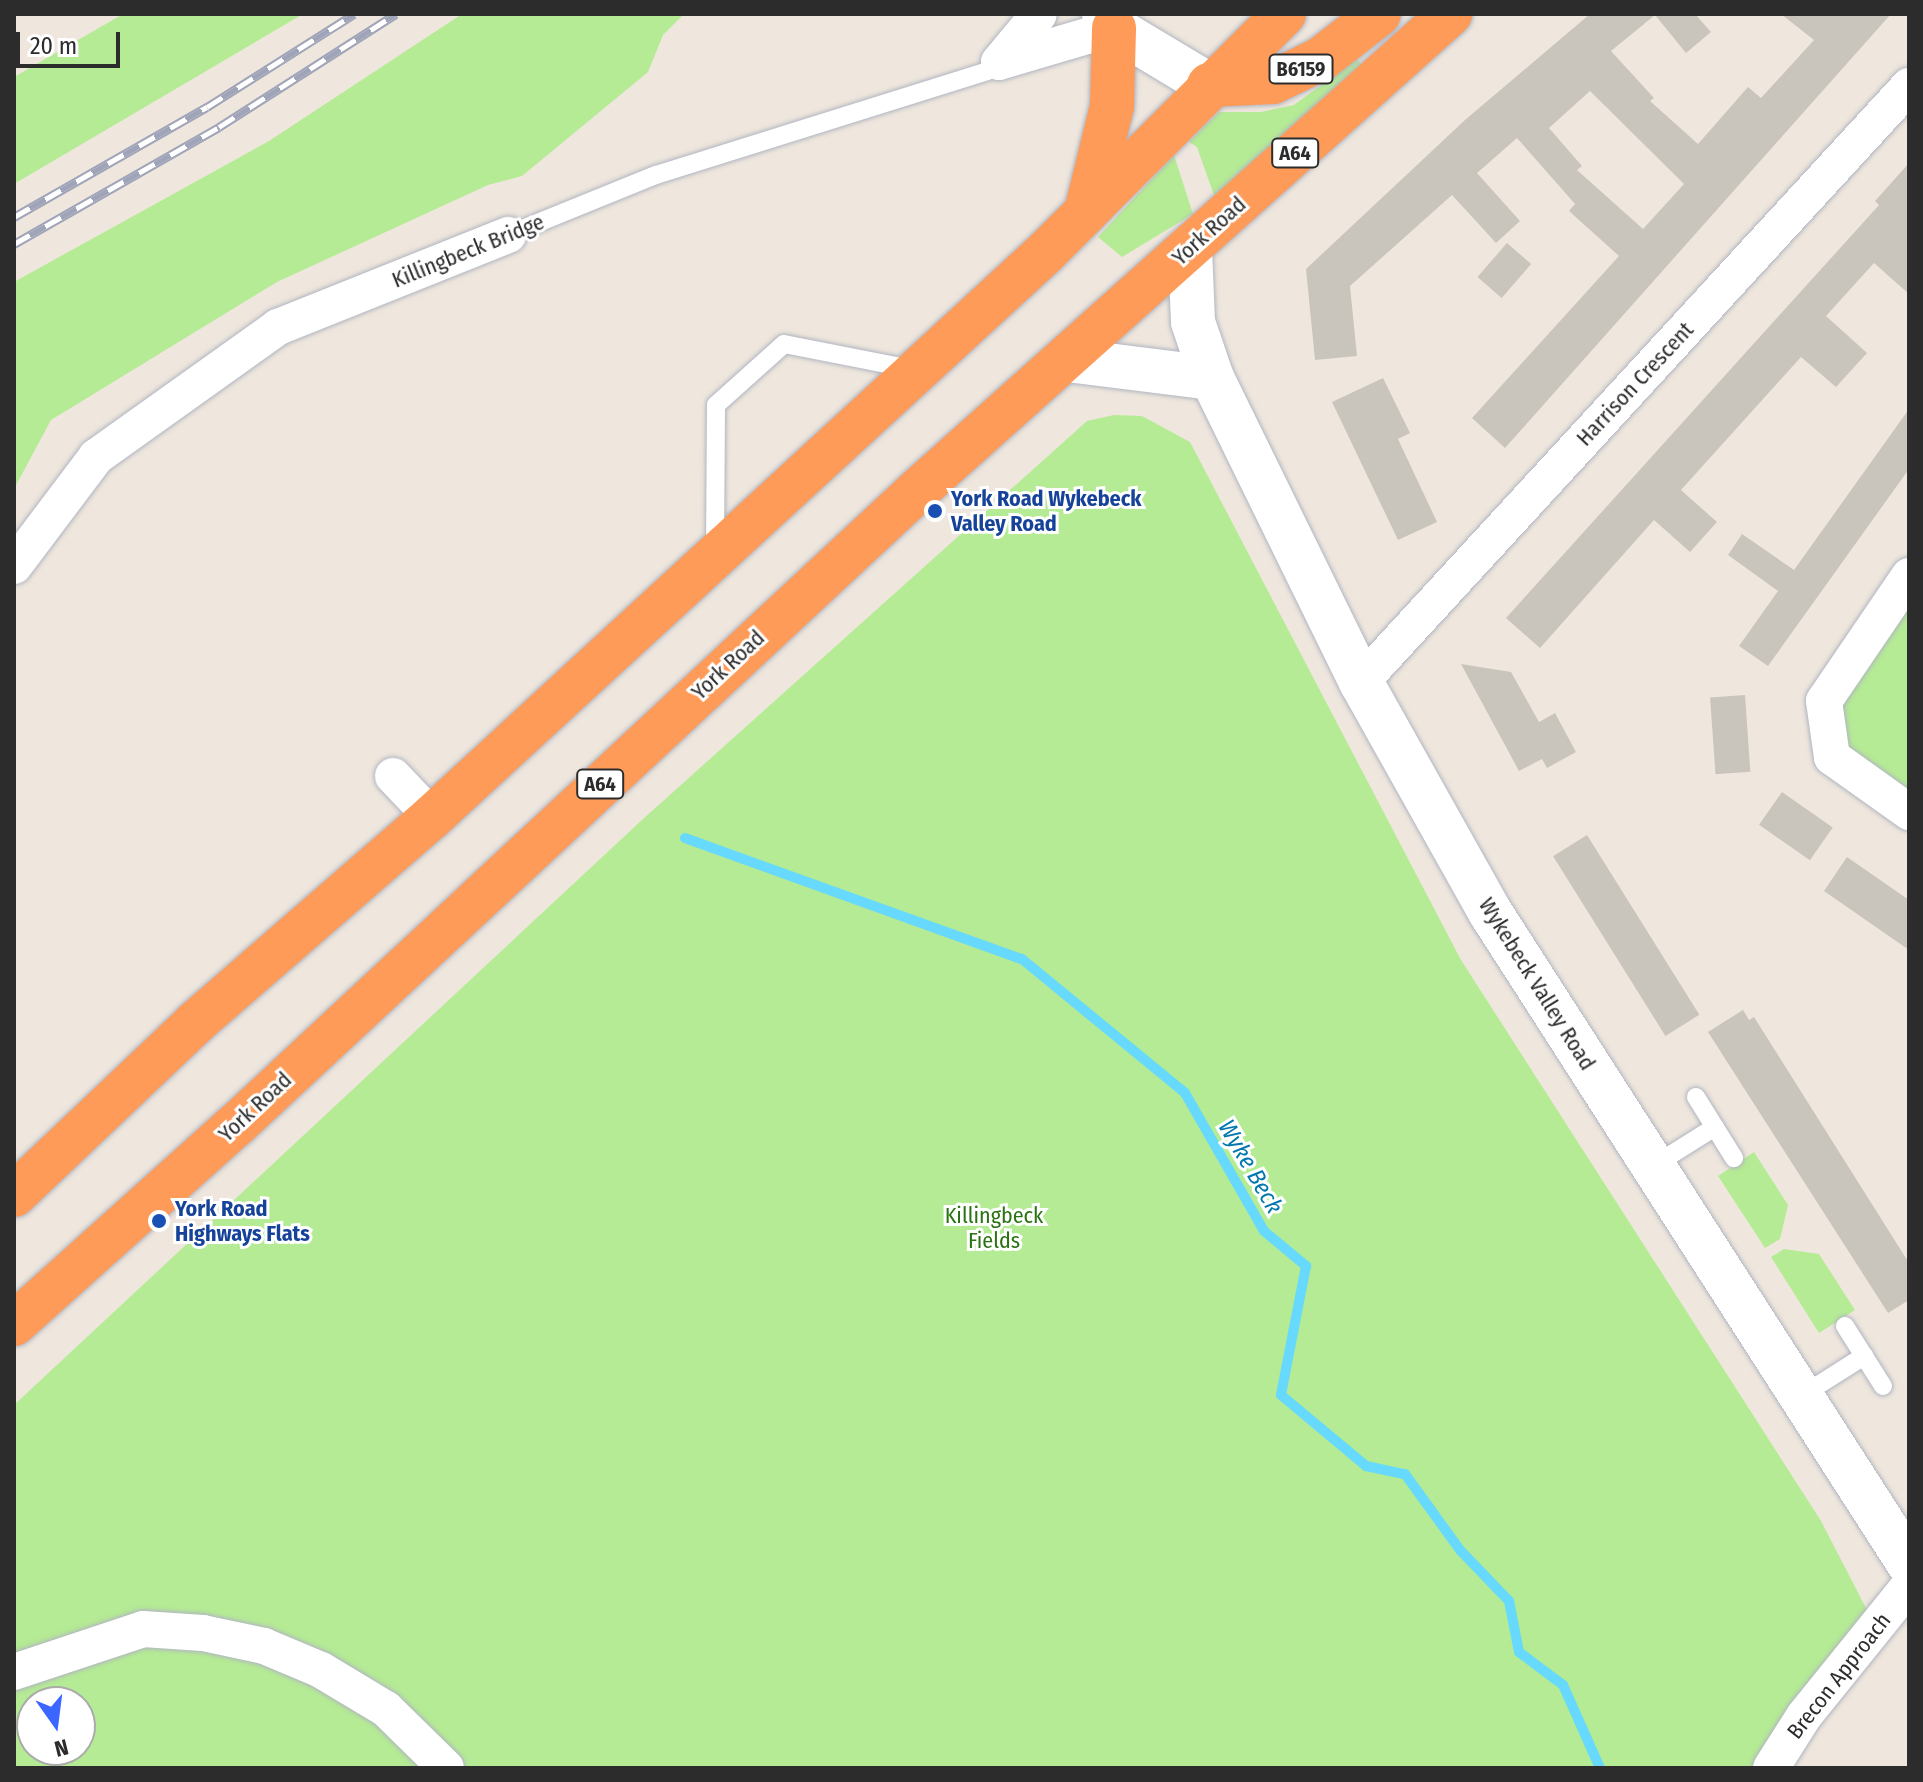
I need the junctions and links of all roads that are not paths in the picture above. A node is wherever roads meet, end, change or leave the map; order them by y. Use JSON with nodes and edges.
{"nodes":[{"id":1,"x":1039,"y":14,"type":"edge"},
{"id":2,"x":1284,"y":14,"type":"edge"},
{"id":3,"x":1379,"y":14,"type":"edge"},
{"id":4,"x":1408,"y":14,"type":"edge"},
{"id":5,"x":1450,"y":14,"type":"edge"},
{"id":6,"x":1109,"y":21,"type":"edge"},
{"id":7,"x":1399,"y":59,"type":"junction"},
{"id":8,"x":999,"y":62,"type":"junction"},
{"id":9,"x":1209,"y":85,"type":"junction"},
{"id":10,"x":1909,"y":86,"type":"edge"},
{"id":11,"x":1085,"y":214,"type":"junction"},
{"id":12,"x":508,"y":235,"type":"joint"},
{"id":13,"x":1190,"y":248,"type":"junction"},
{"id":14,"x":1067,"y":360,"type":"junction"},
{"id":15,"x":915,"y":369,"type":"junction"},
{"id":16,"x":1212,"y":378,"type":"junction"},
{"id":17,"x":715,"y":552,"type":"junction"},
{"id":18,"x":14,"y":566,"type":"edge"},
{"id":19,"x":1909,"y":576,"type":"edge"},
{"id":20,"x":1361,"y":682,"type":"junction"},
{"id":21,"x":393,"y":776,"type":"dead end"},
{"id":22,"x":1909,"y":812,"type":"edge"},
{"id":23,"x":432,"y":817,"type":"junction"},
{"id":24,"x":1696,"y":1097,"type":"dead end"},
{"id":25,"x":1715,"y":1127,"type":"junction"},
{"id":26,"x":1734,"y":1158,"type":"dead end"},
{"id":27,"x":1653,"y":1166,"type":"junction"},
{"id":28,"x":14,"y":1195,"type":"edge"},
{"id":29,"x":14,"y":1324,"type":"edge"},
{"id":30,"x":1845,"y":1326,"type":"dead end"},
{"id":31,"x":1864,"y":1356,"type":"junction"},
{"id":32,"x":1883,"y":1386,"type":"dead end"},
{"id":33,"x":1801,"y":1396,"type":"junction"},
{"id":34,"x":1909,"y":1564,"type":"edge"},
{"id":35,"x":1909,"y":1586,"type":"edge"},
{"id":36,"x":14,"y":1672,"type":"edge"},
{"id":37,"x":446,"y":1768,"type":"edge"},
{"id":38,"x":1771,"y":1768,"type":"edge"}],
"edges":[{"from":1,"to":8,"type":"street","name":"Killingbeck Bridge"},
{"from":2,"to":9,"type":"highway"},
{"from":3,"to":9,"type":"highway","number":"B6159"},
{"from":4,"to":7,"type":"highway"},
{"from":5,"to":7,"type":"highway","name":"York Road","number":"A64"},
{"from":6,"to":8,"type":"street","name":"Killingbeck Bridge"},
{"from":6,"to":9,"type":"street"},
{"from":6,"to":11,"type":"highway"},
{"from":7,"to":13,"type":"highway","name":"York Road","number":"A64"},
{"from":8,"to":12,"type":"lane","name":"Killingbeck Bridge"},
{"from":9,"to":11,"type":"highway"},
{"from":10,"to":20,"type":"street","name":"Harrison Crescent"},
{"from":11,"to":15,"type":"highway"},
{"from":12,"to":18,"type":"street","name":"Killingbeck Bridge"},
{"from":13,"to":14,"type":"highway","name":"York Road","number":"A64"},
{"from":13,"to":16,"type":"street","name":"Wykebeck Valley Road"},
{"from":14,"to":16,"type":"street"},
{"from":14,"to":29,"type":"highway","name":"York Road","number":"A64"},
{"from":15,"to":17,"type":"highway"},
{"from":15,"to":17,"type":"lane"},
{"from":16,"to":20,"type":"street","name":"Wykebeck Valley Road"},
{"from":17,"to":23,"type":"highway"},
{"from":19,"to":22,"type":"street"},
{"from":20,"to":27,"type":"street","name":"Wykebeck Valley Road"},
{"from":21,"to":23,"type":"street"},
{"from":23,"to":28,"type":"highway"},
{"from":24,"to":25,"type":"lane"},
{"from":25,"to":26,"type":"lane"},
{"from":25,"to":27,"type":"lane"},
{"from":27,"to":33,"type":"street","name":"Wykebeck Valley Road"},
{"from":30,"to":31,"type":"lane"},
{"from":31,"to":32,"type":"lane"},
{"from":31,"to":33,"type":"lane"},
{"from":33,"to":34,"type":"street","name":"Wykebeck Valley Road"},
{"from":35,"to":38,"type":"street","name":"Brecon Approach"},
{"from":36,"to":37,"type":"street"}]}
